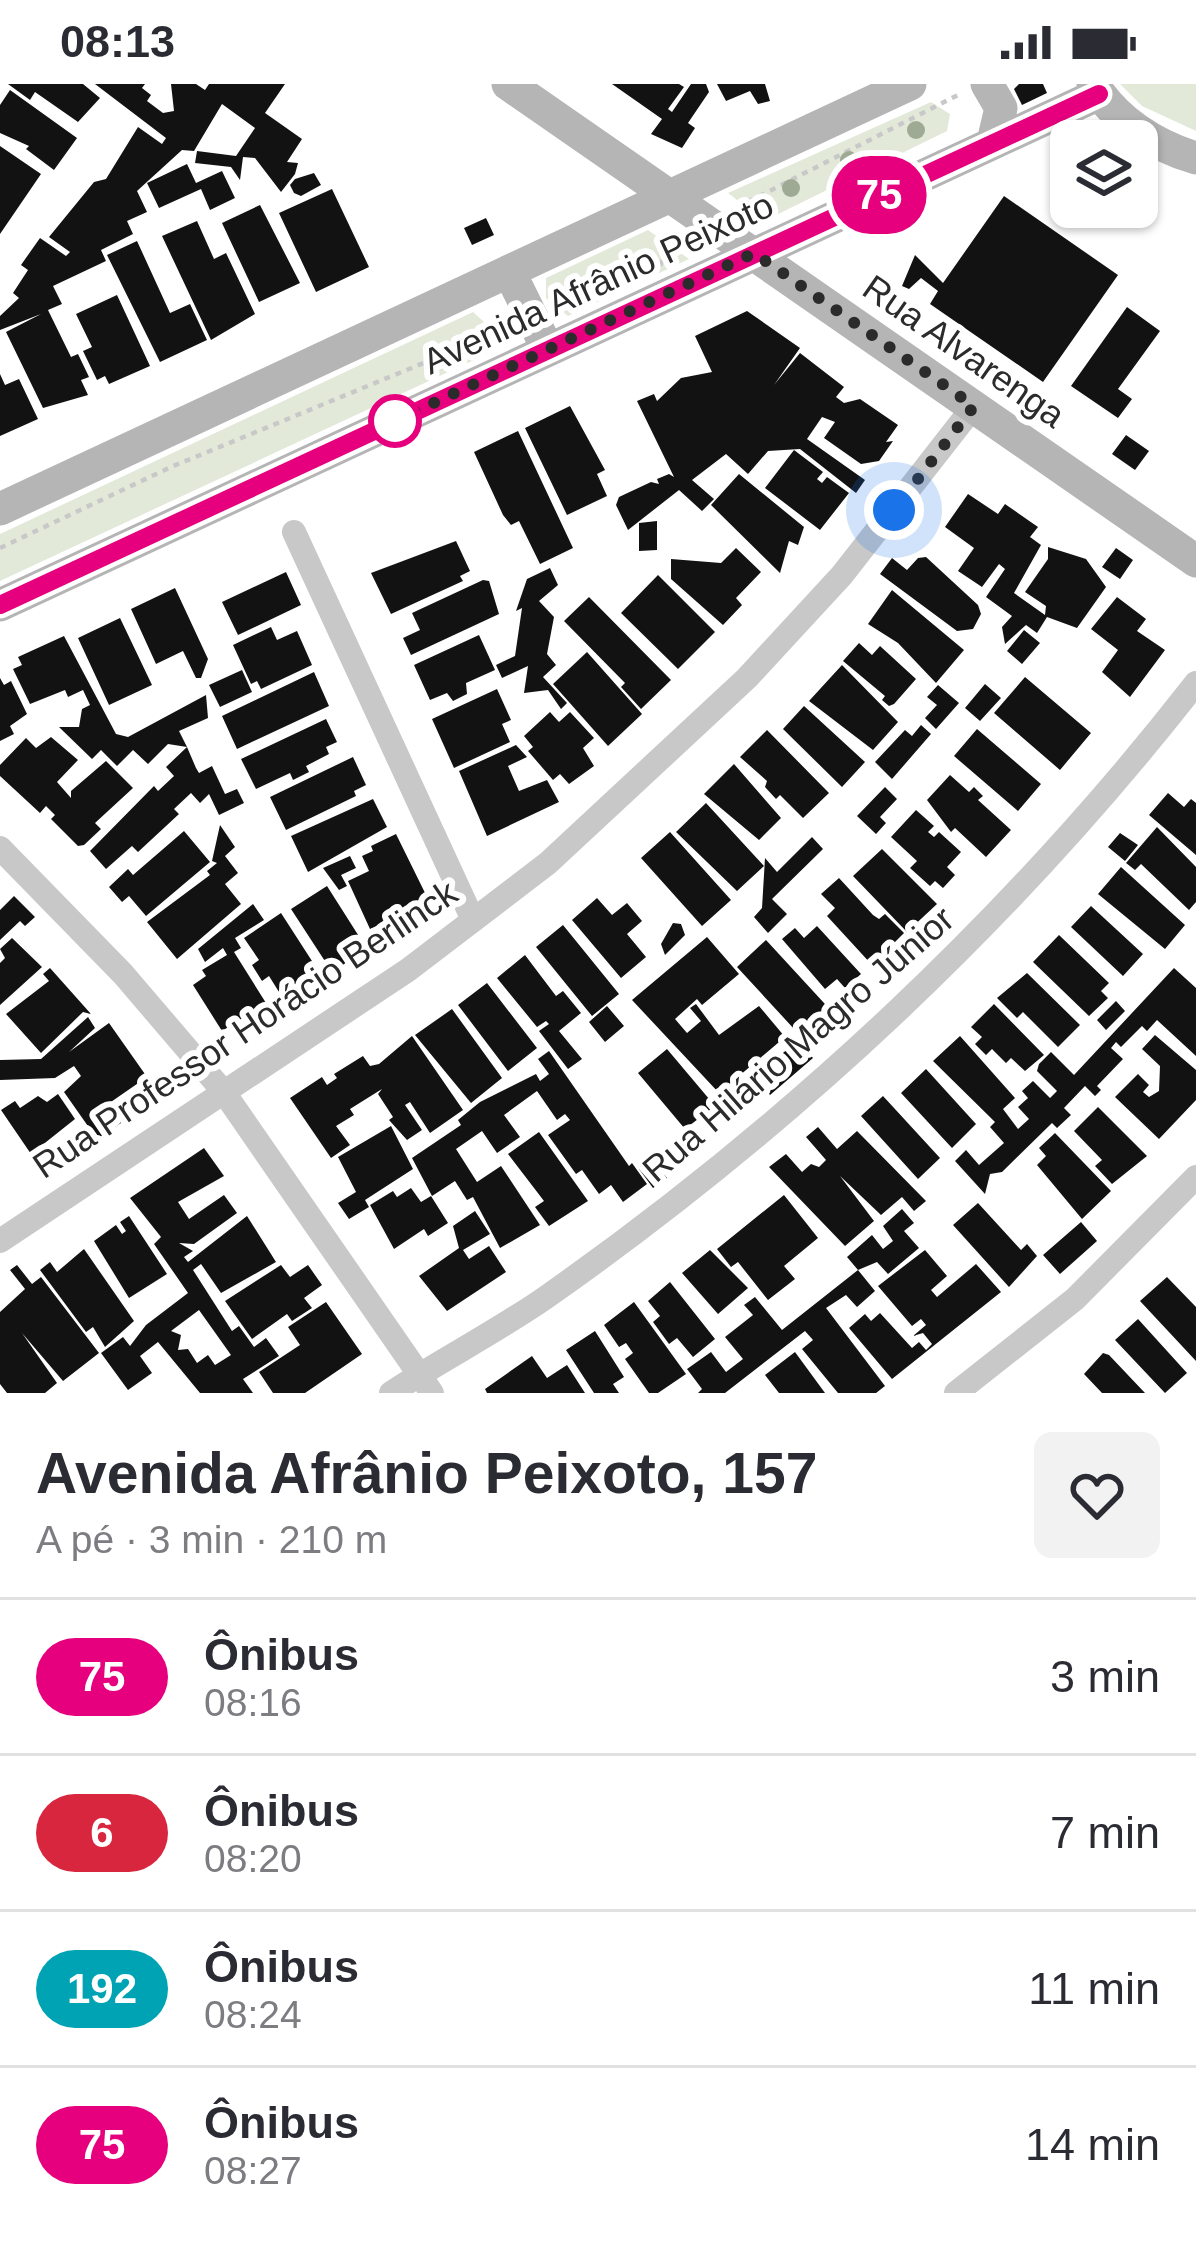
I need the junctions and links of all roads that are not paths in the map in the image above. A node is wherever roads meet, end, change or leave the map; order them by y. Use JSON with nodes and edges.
{"nodes":[{"id":1,"x":508,"y":84,"type":"edge"},
{"id":2,"x":910,"y":84,"type":"edge"},
{"id":3,"x":974,"y":89,"type":"edge"},
{"id":4,"x":1096,"y":89,"type":"edge"},
{"id":5,"x":992,"y":142,"type":"junction"},
{"id":6,"x":1196,"y":158,"type":"edge"},
{"id":7,"x":670,"y":196,"type":"junction"},
{"id":8,"x":754,"y":253,"type":"junction"},
{"id":9,"x":509,"y":271,"type":"junction"},
{"id":10,"x":548,"y":350,"type":"junction"},
{"id":11,"x":974,"y":406,"type":"junction"},
{"id":12,"x":0,"y":509,"type":"edge"},
{"id":13,"x":294,"y":532,"type":"dead end"},
{"id":14,"x":1196,"y":561,"type":"edge"},
{"id":15,"x":0,"y":605,"type":"edge"},
{"id":16,"x":1196,"y":683,"type":"edge"},
{"id":17,"x":0,"y":848,"type":"edge"},
{"id":18,"x":473,"y":920,"type":"junction"},
{"id":19,"x":223,"y":1091,"type":"junction"},
{"id":20,"x":1196,"y":1177,"type":"edge"},
{"id":21,"x":0,"y":1241,"type":"edge"},
{"id":22,"x":426,"y":1383,"type":"edge"},
{"id":23,"x":391,"y":1393,"type":"edge"},
{"id":24,"x":956,"y":1393,"type":"edge"}],
"edges":[{"from":1,"to":7,"type":"main road","name":"Rua Alvarenga"},
{"from":2,"to":7,"type":"main road","name":"Avenida Afrânio Peixoto"},
{"from":3,"to":5,"type":"main road"},
{"from":4,"to":5,"type":"main road","name":"Avenida Afrânio Peixoto"},
{"from":4,"to":6,"type":"main road"},
{"from":5,"to":8,"type":"main road","name":"Avenida Afrânio Peixoto"},
{"from":7,"to":8,"type":"main road","name":"Rua Alvarenga"},
{"from":7,"to":9,"type":"main road","name":"Avenida Afrânio Peixoto"},
{"from":8,"to":10,"type":"main road","name":"Avenida Afrânio Peixoto"},
{"from":8,"to":11,"type":"main road","name":"Rua Alvarenga"},
{"from":9,"to":10,"type":"main road"},
{"from":9,"to":12,"type":"main road","name":"Avenida Afrânio Peixoto"},
{"from":10,"to":15,"type":"main road","name":"Avenida Afrânio Peixoto"},
{"from":11,"to":14,"type":"main road","name":"Rua Alvarenga"},
{"from":11,"to":18,"type":"street","name":"Rua Professor Horácio Berlinck"},
{"from":13,"to":18,"type":"street"},
{"from":16,"to":22,"type":"street","name":"Rua Hilário Magro Júnior"},
{"from":17,"to":19,"type":"street"},
{"from":18,"to":19,"type":"street","name":"Rua Professor Horácio Berlinck"},
{"from":19,"to":21,"type":"street","name":"Rua Professor Horácio Berlinck"},
{"from":19,"to":22,"type":"street"},
{"from":20,"to":24,"type":"street"},
{"from":22,"to":23,"type":"street","name":"Rua Hilário Magro Júnior"}]}
